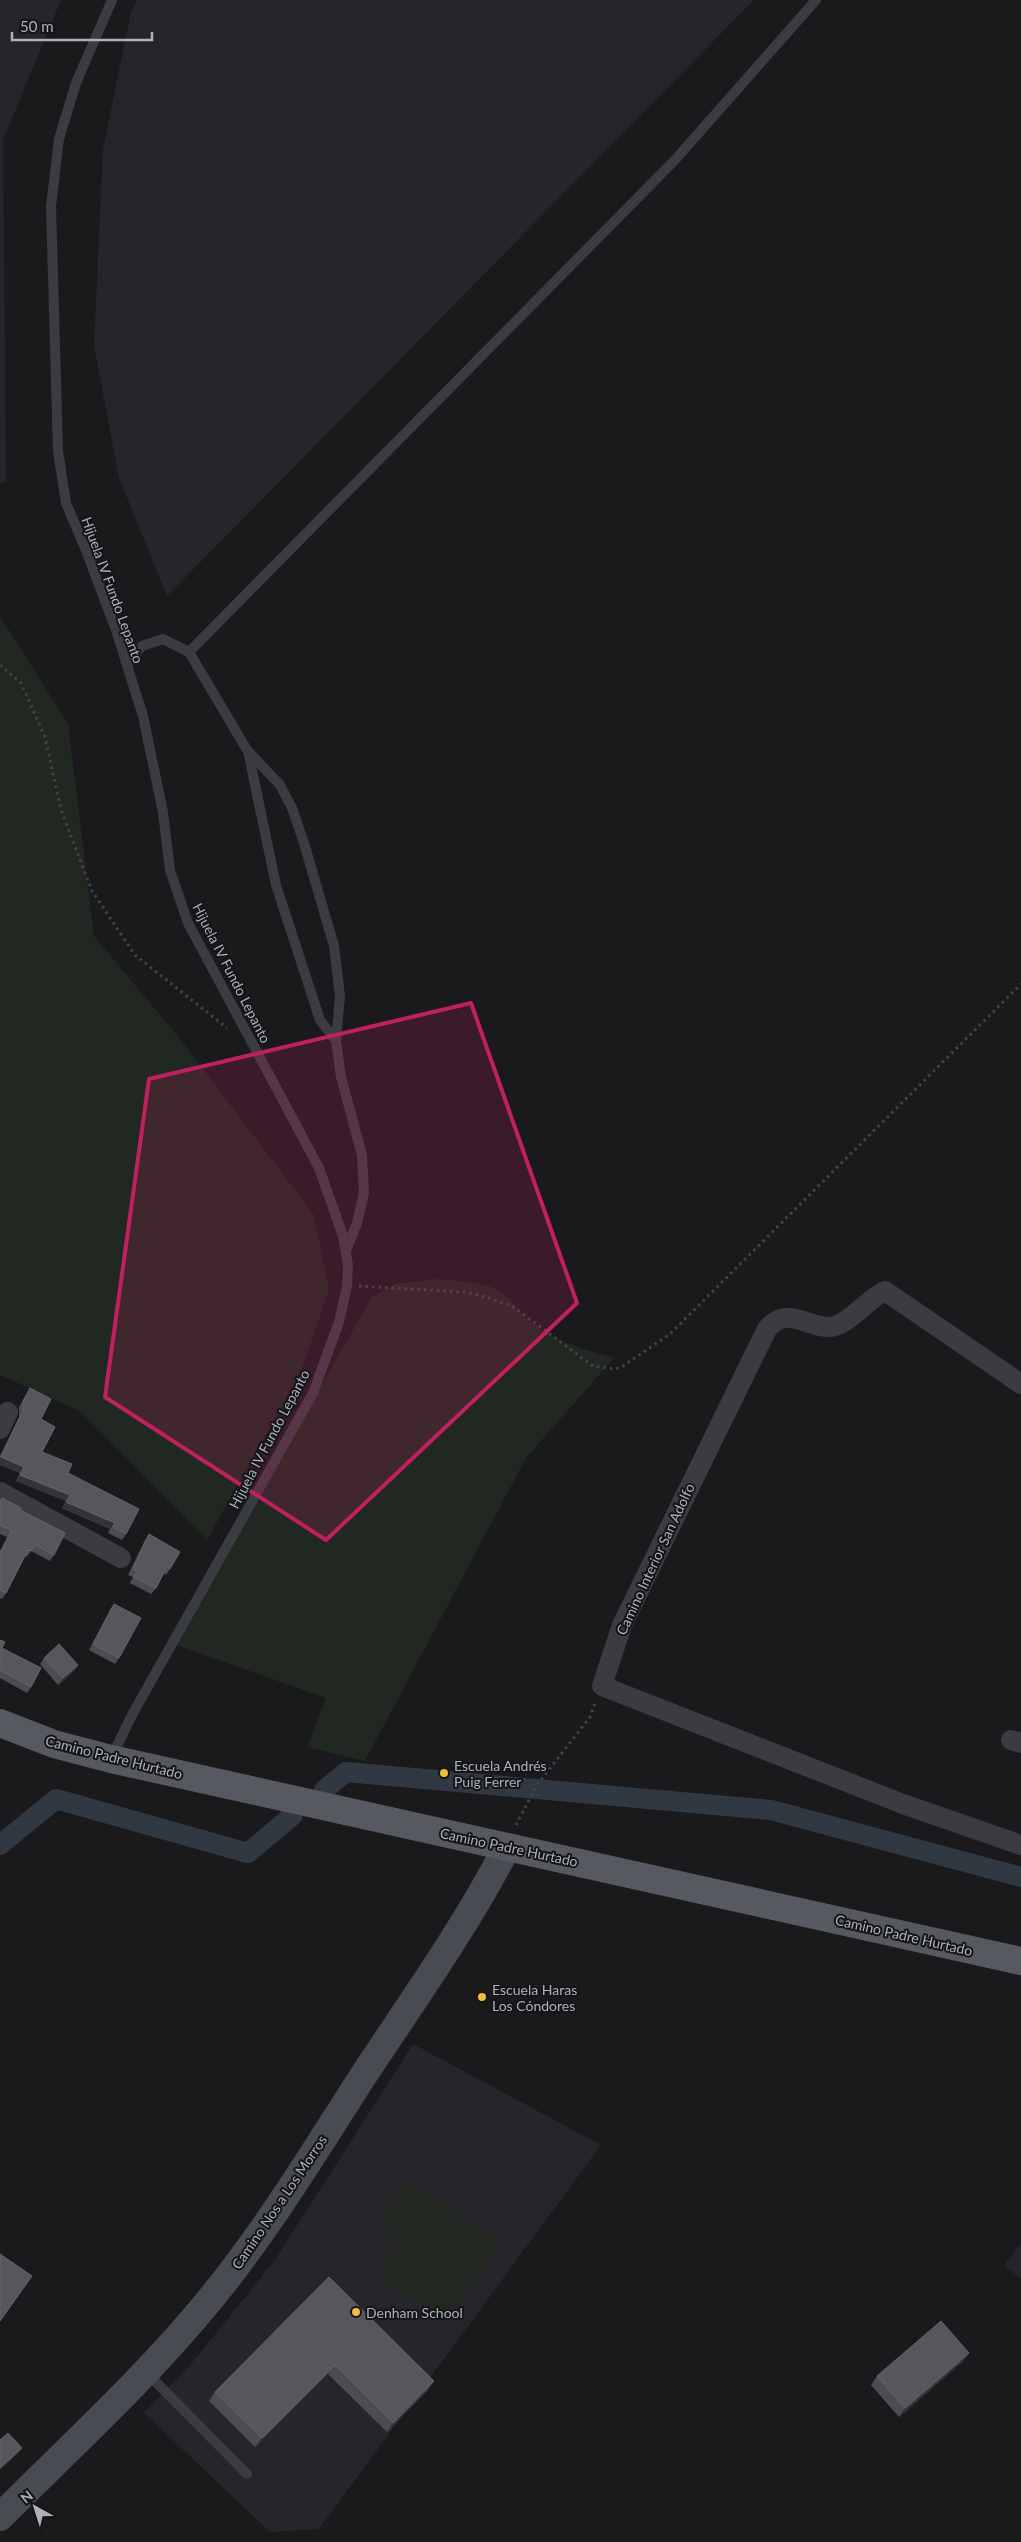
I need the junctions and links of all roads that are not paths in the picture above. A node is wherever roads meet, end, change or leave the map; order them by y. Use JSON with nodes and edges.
{"nodes":[{"id":1,"x":112,"y":0,"type":"edge"},
{"id":2,"x":816,"y":0,"type":"edge"},
{"id":3,"x":189,"y":652,"type":"junction"},
{"id":4,"x":127,"y":664,"type":"junction"},
{"id":5,"x":248,"y":750,"type":"junction"},
{"id":6,"x":336,"y":1041,"type":"junction"},
{"id":7,"x":346,"y":1251,"type":"junction"},
{"id":8,"x":1021,"y":1384,"type":"edge"},
{"id":9,"x":0,"y":1492,"type":"edge"},
{"id":10,"x":121,"y":1558,"type":"dead end"},
{"id":11,"x":0,"y":1723,"type":"edge"},
{"id":12,"x":111,"y":1759,"type":"junction"},
{"id":13,"x":1021,"y":1845,"type":"edge"},
{"id":14,"x":507,"y":1846,"type":"junction"},
{"id":15,"x":1021,"y":1961,"type":"edge"},
{"id":16,"x":146,"y":2373,"type":"junction"},
{"id":17,"x":247,"y":2474,"type":"dead end"},
{"id":18,"x":0,"y":2517,"type":"edge"}],
"edges":[{"from":1,"to":4,"type":"lane","name":"Hijuela IV Fundo Lepanto"},
{"from":2,"to":3,"type":"lane"},
{"from":3,"to":4,"type":"lane"},
{"from":3,"to":5,"type":"lane"},
{"from":4,"to":7,"type":"lane","name":"Hijuela IV Fundo Lepanto"},
{"from":5,"to":6,"type":"lane"},
{"from":5,"to":6,"type":"lane"},
{"from":6,"to":7,"type":"lane"},
{"from":7,"to":12,"type":"lane","name":"Hijuela IV Fundo Lepanto"},
{"from":8,"to":13,"type":"street","name":"Camino Interior San Adolfo"},
{"from":9,"to":10,"type":"street"},
{"from":11,"to":12,"type":"main road","name":"Camino Padre Hurtado"},
{"from":12,"to":14,"type":"main road","name":"Camino Padre Hurtado"},
{"from":14,"to":15,"type":"main road","name":"Camino Padre Hurtado"},
{"from":14,"to":16,"type":"main road","name":"Camino Nos a Los Morros"},
{"from":16,"to":17,"type":"lane"},
{"from":16,"to":18,"type":"main road","name":"Camino Nos a Los Morros"}]}
